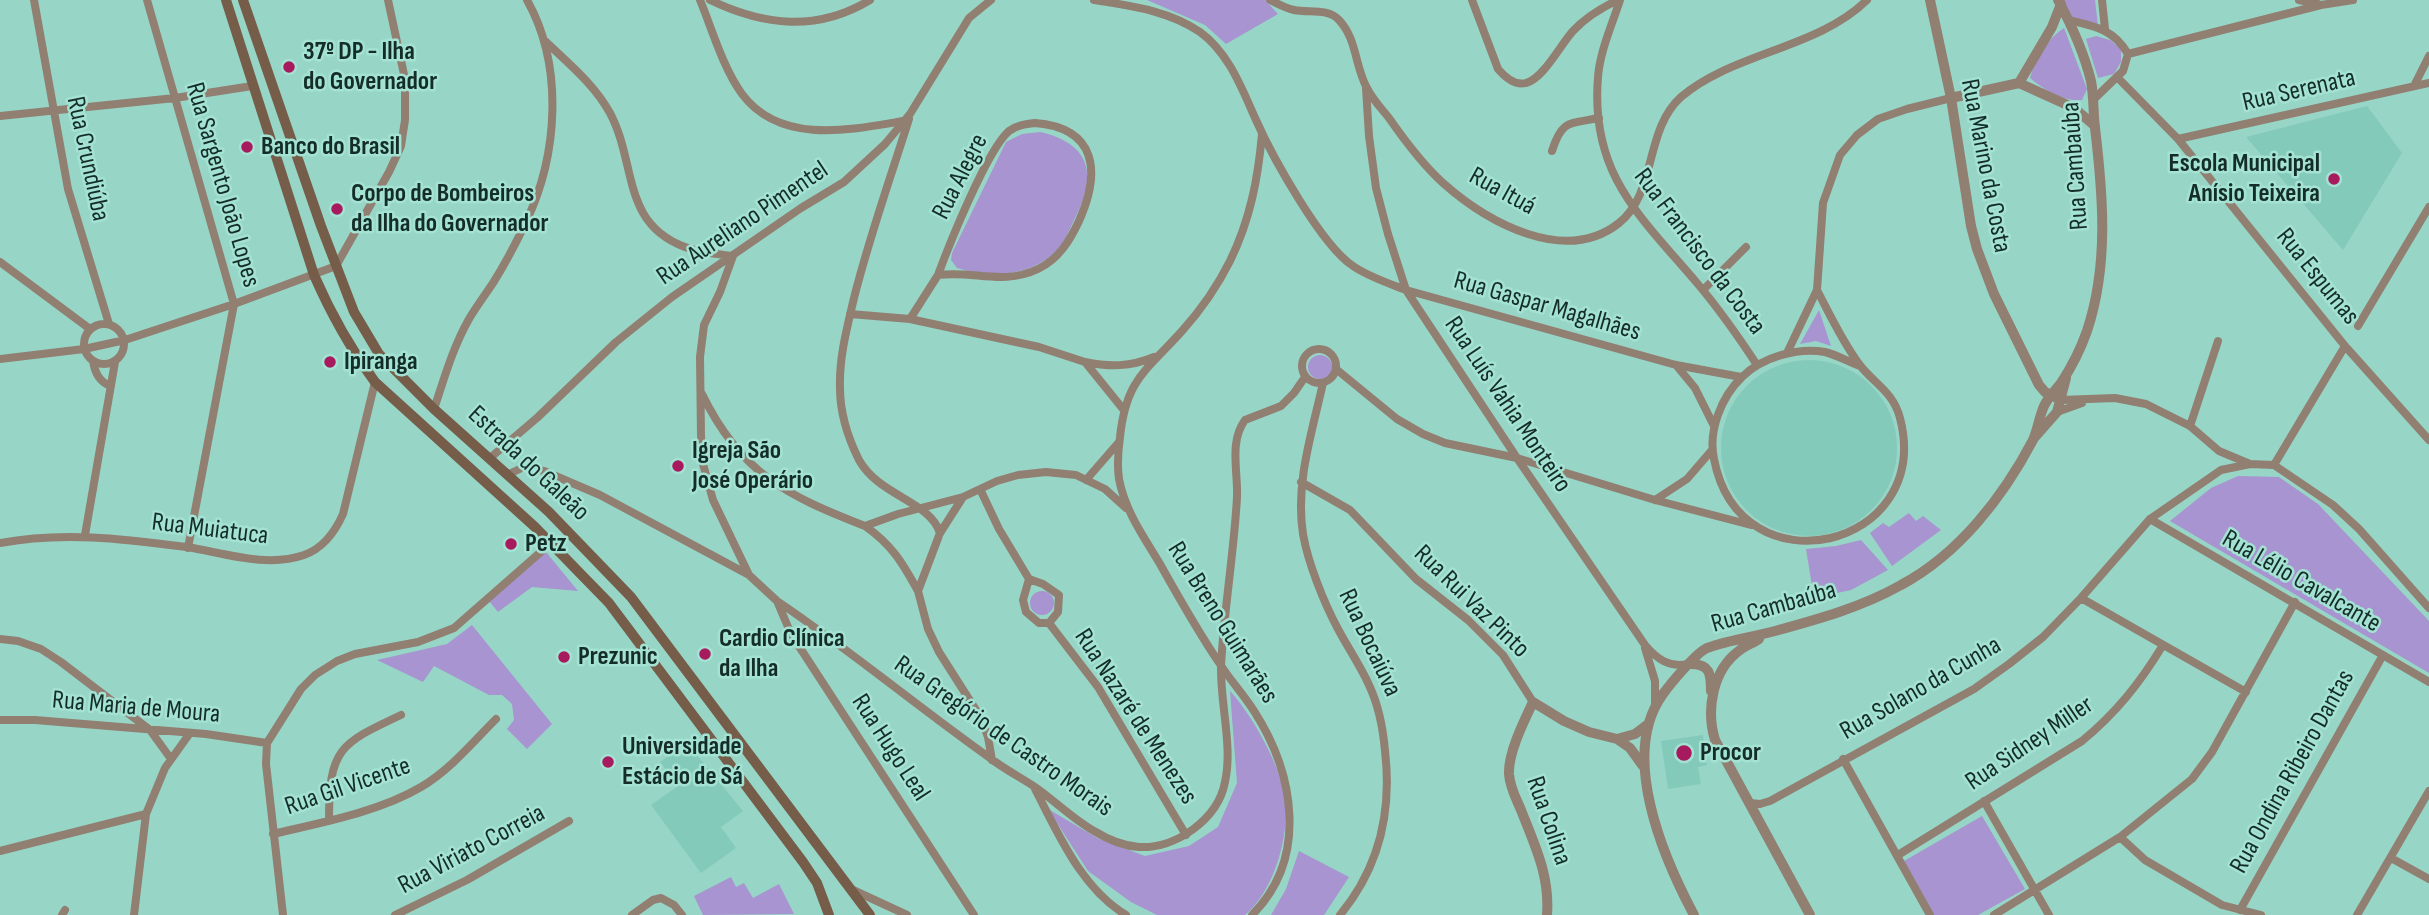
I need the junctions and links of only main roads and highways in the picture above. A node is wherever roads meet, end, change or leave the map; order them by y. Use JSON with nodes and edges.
{"nodes":[{"id":1,"x":226,"y":0,"type":"edge"},
{"id":2,"x":243,"y":0,"type":"edge"},
{"id":3,"x":252,"y":86,"type":"junction"},
{"id":4,"x":276,"y":98,"type":"junction"},
{"id":5,"x":551,"y":543,"type":"junction"},
{"id":6,"x":631,"y":597,"type":"junction"},
{"id":7,"x":869,"y":914,"type":"edge"},
{"id":8,"x":831,"y":915,"type":"edge"}],
"edges":[{"from":1,"to":3,"type":"main road","name":"Estrada do Galeão"},
{"from":2,"to":4,"type":"main road","name":"Estrada do Galeão"},
{"from":3,"to":4,"type":"main road"},
{"from":3,"to":5,"type":"main road","name":"Estrada do Galeão"},
{"from":4,"to":6,"type":"main road","name":"Estrada do Galeão"},
{"from":5,"to":6,"type":"main road"},
{"from":5,"to":8,"type":"main road","name":"Estrada do Galeão"},
{"from":6,"to":7,"type":"main road","name":"Estrada do Galeão"}]}
